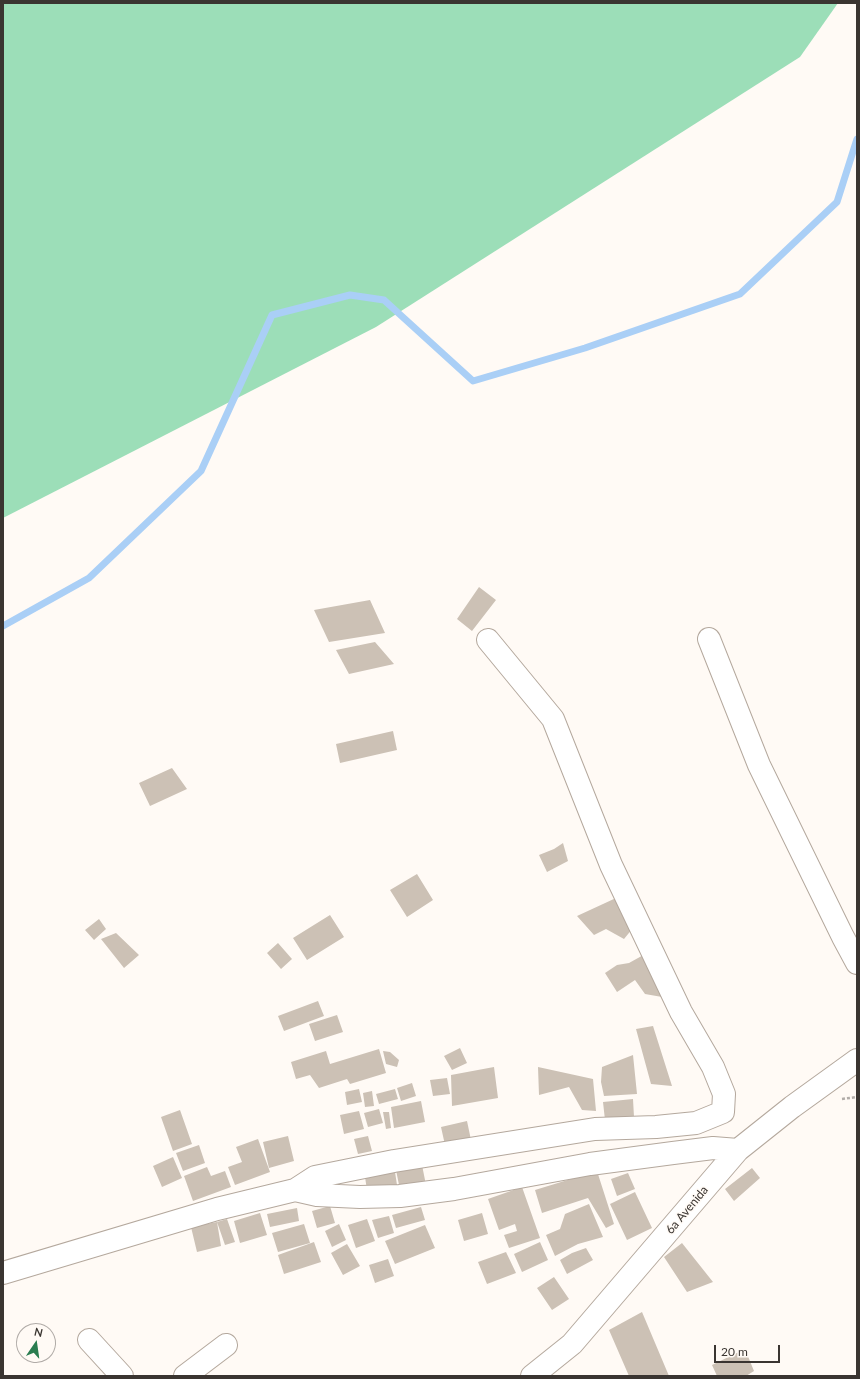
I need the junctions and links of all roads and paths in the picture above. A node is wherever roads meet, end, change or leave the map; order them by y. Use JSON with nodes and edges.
{"nodes":[{"id":1,"x":709,"y":639,"type":"dead end"},
{"id":2,"x":488,"y":640,"type":"dead end"},
{"id":3,"x":857,"y":963,"type":"edge"},
{"id":4,"x":857,"y":1060,"type":"edge"},
{"id":5,"x":696,"y":1123,"type":"junction"},
{"id":6,"x":713,"y":1148,"type":"junction"},
{"id":7,"x":738,"y":1150,"type":"junction"},
{"id":8,"x":295,"y":1190,"type":"junction"},
{"id":9,"x":3,"y":1273,"type":"edge"},
{"id":10,"x":89,"y":1340,"type":"dead end"},
{"id":11,"x":226,"y":1345,"type":"dead end"},
{"id":12,"x":122,"y":1376,"type":"edge"},
{"id":13,"x":185,"y":1376,"type":"edge"},
{"id":14,"x":532,"y":1376,"type":"edge"}],
"edges":[{"from":1,"to":3,"type":"street"},
{"from":2,"to":5,"type":"street"},
{"from":4,"to":7,"type":"street","name":"6a Avenida"},
{"from":5,"to":6,"type":"street"},
{"from":5,"to":8,"type":"street"},
{"from":6,"to":7,"type":"street"},
{"from":6,"to":8,"type":"street"},
{"from":7,"to":14,"type":"street","name":"6a Avenida"},
{"from":8,"to":9,"type":"street"},
{"from":10,"to":12,"type":"street"},
{"from":11,"to":13,"type":"street"}]}
